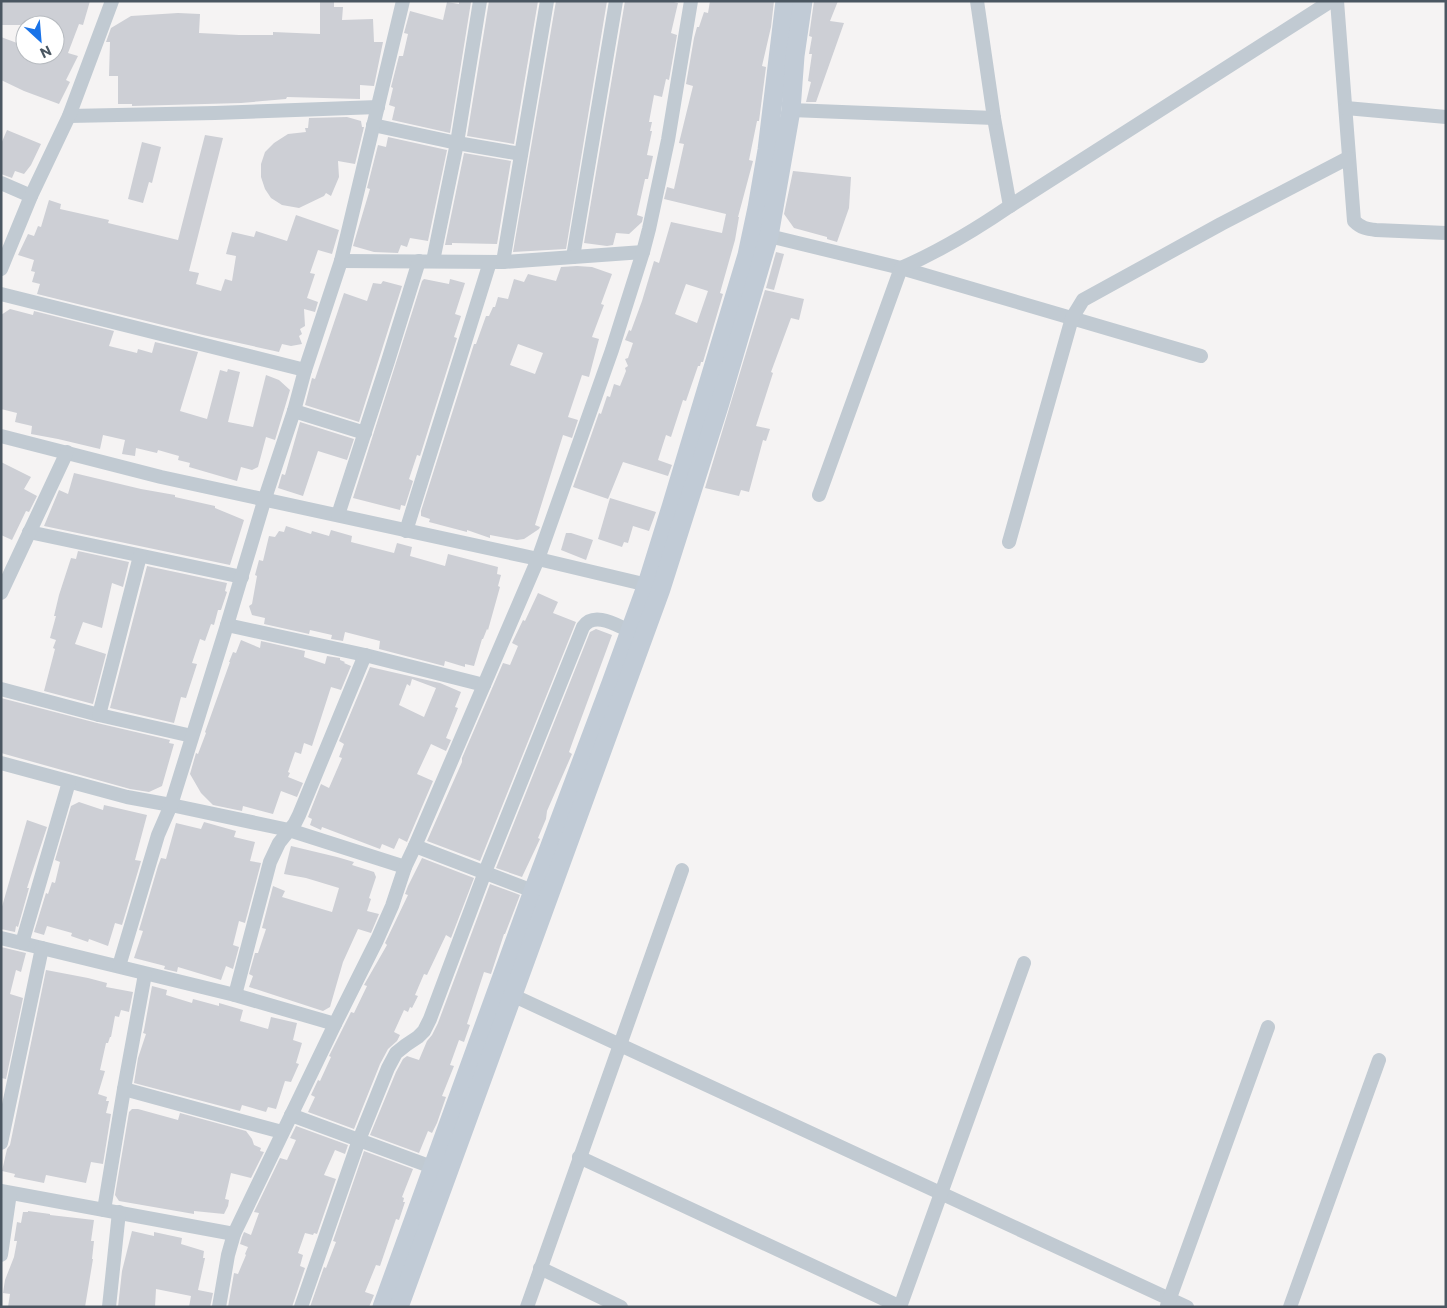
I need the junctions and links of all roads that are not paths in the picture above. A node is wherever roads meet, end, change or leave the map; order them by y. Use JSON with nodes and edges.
{"nodes":[{"id":1,"x":112,"y":1,"type":"edge"},
{"id":2,"x":404,"y":1,"type":"edge"},
{"id":3,"x":480,"y":1,"type":"edge"},
{"id":4,"x":547,"y":1,"type":"edge"},
{"id":5,"x":616,"y":1,"type":"edge"},
{"id":6,"x":692,"y":1,"type":"edge"},
{"id":7,"x":786,"y":1,"type":"edge"},
{"id":8,"x":803,"y":1,"type":"edge"},
{"id":9,"x":977,"y":1,"type":"edge"},
{"id":10,"x":1331,"y":1,"type":"edge"},
{"id":11,"x":1337,"y":1,"type":"edge"},
{"id":12,"x":378,"y":107,"type":"junction"},
{"id":13,"x":1346,"y":108,"type":"junction"},
{"id":14,"x":791,"y":110,"type":"junction"},
{"id":15,"x":69,"y":116,"type":"junction"},
{"id":16,"x":1446,"y":117,"type":"edge"},
{"id":17,"x":994,"y":118,"type":"junction"},
{"id":18,"x":373,"y":125,"type":"junction"},
{"id":19,"x":456,"y":143,"type":"junction"},
{"id":20,"x":522,"y":154,"type":"junction"},
{"id":21,"x":1348,"y":158,"type":"junction"},
{"id":22,"x":1,"y":183,"type":"edge"},
{"id":23,"x":31,"y":196,"type":"junction"},
{"id":24,"x":1010,"y":206,"type":"junction"},
{"id":25,"x":1446,"y":233,"type":"edge"},
{"id":26,"x":769,"y":236,"type":"junction"},
{"id":27,"x":643,"y":252,"type":"junction"},
{"id":28,"x":572,"y":257,"type":"junction"},
{"id":29,"x":341,"y":261,"type":"junction"},
{"id":30,"x":419,"y":261,"type":"junction"},
{"id":31,"x":433,"y":261,"type":"junction"},
{"id":32,"x":496,"y":262,"type":"junction"},
{"id":33,"x":901,"y":268,"type":"junction"},
{"id":34,"x":1,"y":269,"type":"edge"},
{"id":35,"x":1,"y":294,"type":"edge"},
{"id":36,"x":1072,"y":318,"type":"junction"},
{"id":37,"x":1201,"y":356,"type":"dead end"},
{"id":38,"x":305,"y":370,"type":"junction"},
{"id":39,"x":294,"y":411,"type":"junction"},
{"id":40,"x":365,"y":433,"type":"junction"},
{"id":41,"x":1,"y":436,"type":"edge"},
{"id":42,"x":66,"y":452,"type":"junction"},
{"id":43,"x":819,"y":495,"type":"dead end"},
{"id":44,"x":265,"y":498,"type":"junction"},
{"id":45,"x":338,"y":515,"type":"junction"},
{"id":46,"x":406,"y":531,"type":"junction"},
{"id":47,"x":29,"y":532,"type":"junction"},
{"id":48,"x":1009,"y":542,"type":"dead end"},
{"id":49,"x":140,"y":556,"type":"junction"},
{"id":50,"x":538,"y":558,"type":"junction"},
{"id":51,"x":242,"y":577,"type":"junction"},
{"id":52,"x":654,"y":586,"type":"junction"},
{"id":53,"x":1,"y":593,"type":"edge"},
{"id":54,"x":227,"y":625,"type":"junction"},
{"id":55,"x":630,"y":631,"type":"junction"},
{"id":56,"x":365,"y":655,"type":"junction"},
{"id":57,"x":484,"y":685,"type":"junction"},
{"id":58,"x":1,"y":689,"type":"edge"},
{"id":59,"x":99,"y":716,"type":"junction"},
{"id":60,"x":192,"y":736,"type":"junction"},
{"id":61,"x":1,"y":763,"type":"edge"},
{"id":62,"x":69,"y":782,"type":"junction"},
{"id":63,"x":171,"y":805,"type":"junction"},
{"id":64,"x":289,"y":830,"type":"junction"},
{"id":65,"x":415,"y":846,"type":"junction"},
{"id":66,"x":404,"y":867,"type":"junction"},
{"id":67,"x":682,"y":870,"type":"dead end"},
{"id":68,"x":485,"y":872,"type":"junction"},
{"id":69,"x":533,"y":891,"type":"junction"},
{"id":70,"x":1,"y":938,"type":"edge"},
{"id":71,"x":22,"y":943,"type":"junction"},
{"id":72,"x":42,"y":948,"type":"junction"},
{"id":73,"x":1024,"y":963,"type":"dead end"},
{"id":74,"x":118,"y":966,"type":"junction"},
{"id":75,"x":145,"y":974,"type":"junction"},
{"id":76,"x":236,"y":995,"type":"junction"},
{"id":77,"x":512,"y":995,"type":"junction"},
{"id":78,"x":335,"y":1024,"type":"junction"},
{"id":79,"x":1268,"y":1028,"type":"dead end"},
{"id":80,"x":619,"y":1044,"type":"junction"},
{"id":81,"x":1379,"y":1060,"type":"dead end"},
{"id":82,"x":124,"y":1089,"type":"junction"},
{"id":83,"x":291,"y":1116,"type":"junction"},
{"id":84,"x":282,"y":1132,"type":"junction"},
{"id":85,"x":358,"y":1140,"type":"junction"},
{"id":86,"x":1,"y":1143,"type":"edge"},
{"id":87,"x":579,"y":1158,"type":"junction"},
{"id":88,"x":432,"y":1167,"type":"junction"},
{"id":89,"x":6,"y":1192,"type":"edge"},
{"id":90,"x":942,"y":1193,"type":"junction"},
{"id":91,"x":104,"y":1210,"type":"junction"},
{"id":92,"x":119,"y":1212,"type":"junction"},
{"id":93,"x":234,"y":1234,"type":"junction"},
{"id":94,"x":1,"y":1255,"type":"edge"},
{"id":95,"x":540,"y":1268,"type":"junction"},
{"id":96,"x":1168,"y":1303,"type":"edge"},
{"id":97,"x":109,"y":1307,"type":"edge"},
{"id":98,"x":220,"y":1307,"type":"edge"},
{"id":99,"x":301,"y":1307,"type":"edge"},
{"id":100,"x":382,"y":1307,"type":"edge"},
{"id":101,"x":399,"y":1307,"type":"edge"},
{"id":102,"x":527,"y":1307,"type":"edge"},
{"id":103,"x":622,"y":1307,"type":"edge"},
{"id":104,"x":900,"y":1307,"type":"edge"},
{"id":105,"x":1186,"y":1307,"type":"edge"},
{"id":106,"x":1290,"y":1307,"type":"edge"}],
"edges":[{"from":1,"to":15,"type":"street"},
{"from":2,"to":12,"type":"street"},
{"from":3,"to":19,"type":"street"},
{"from":4,"to":20,"type":"street"},
{"from":5,"to":28,"type":"street"},
{"from":6,"to":27,"type":"street"},
{"from":7,"to":52,"type":"street"},
{"from":8,"to":14,"type":"street"},
{"from":9,"to":17,"type":"street"},
{"from":10,"to":24,"type":"street"},
{"from":11,"to":13,"type":"street"},
{"from":12,"to":15,"type":"street"},
{"from":12,"to":18,"type":"street"},
{"from":13,"to":16,"type":"street"},
{"from":13,"to":21,"type":"street"},
{"from":14,"to":17,"type":"street"},
{"from":14,"to":26,"type":"street"},
{"from":15,"to":23,"type":"street"},
{"from":17,"to":24,"type":"street"},
{"from":18,"to":19,"type":"street"},
{"from":18,"to":29,"type":"street"},
{"from":19,"to":20,"type":"street"},
{"from":19,"to":31,"type":"street"},
{"from":20,"to":32,"type":"street"},
{"from":21,"to":25,"type":"street"},
{"from":21,"to":36,"type":"street"},
{"from":22,"to":23,"type":"street"},
{"from":23,"to":34,"type":"street"},
{"from":24,"to":33,"type":"street"},
{"from":26,"to":33,"type":"street"},
{"from":26,"to":52,"type":"street"},
{"from":27,"to":28,"type":"street"},
{"from":27,"to":50,"type":"street"},
{"from":28,"to":32,"type":"street"},
{"from":29,"to":30,"type":"street"},
{"from":29,"to":38,"type":"street"},
{"from":30,"to":31,"type":"street"},
{"from":30,"to":40,"type":"street"},
{"from":31,"to":32,"type":"street"},
{"from":32,"to":46,"type":"street"},
{"from":33,"to":36,"type":"street"},
{"from":33,"to":43,"type":"street"},
{"from":35,"to":38,"type":"street"},
{"from":36,"to":37,"type":"street"},
{"from":36,"to":48,"type":"street"},
{"from":38,"to":39,"type":"street"},
{"from":39,"to":40,"type":"street"},
{"from":39,"to":44,"type":"street"},
{"from":40,"to":45,"type":"street"},
{"from":41,"to":42,"type":"street"},
{"from":42,"to":44,"type":"street"},
{"from":42,"to":47,"type":"street"},
{"from":44,"to":45,"type":"street"},
{"from":44,"to":51,"type":"street"},
{"from":45,"to":46,"type":"street"},
{"from":46,"to":50,"type":"street"},
{"from":47,"to":49,"type":"street"},
{"from":47,"to":53,"type":"street"},
{"from":49,"to":51,"type":"street"},
{"from":49,"to":59,"type":"street"},
{"from":50,"to":52,"type":"street"},
{"from":50,"to":57,"type":"street"},
{"from":51,"to":54,"type":"street"},
{"from":52,"to":55,"type":"street"},
{"from":52,"to":77,"type":"street"},
{"from":54,"to":56,"type":"street"},
{"from":54,"to":60,"type":"street"},
{"from":55,"to":68,"type":"street"},
{"from":55,"to":69,"type":"street"},
{"from":56,"to":57,"type":"street"},
{"from":56,"to":64,"type":"street"},
{"from":57,"to":65,"type":"street"},
{"from":58,"to":59,"type":"street"},
{"from":59,"to":60,"type":"street"},
{"from":60,"to":63,"type":"street"},
{"from":61,"to":62,"type":"street"},
{"from":62,"to":63,"type":"street"},
{"from":62,"to":71,"type":"street"},
{"from":63,"to":64,"type":"street"},
{"from":63,"to":74,"type":"street"},
{"from":64,"to":66,"type":"street"},
{"from":64,"to":76,"type":"street"},
{"from":65,"to":66,"type":"street"},
{"from":65,"to":68,"type":"street"},
{"from":66,"to":78,"type":"street"},
{"from":67,"to":80,"type":"street"},
{"from":68,"to":69,"type":"street"},
{"from":68,"to":85,"type":"street"},
{"from":69,"to":88,"type":"street"},
{"from":70,"to":71,"type":"street"},
{"from":71,"to":72,"type":"street"},
{"from":72,"to":74,"type":"street"},
{"from":72,"to":86,"type":"street"},
{"from":73,"to":90,"type":"street"},
{"from":74,"to":75,"type":"street"},
{"from":75,"to":76,"type":"street"},
{"from":75,"to":82,"type":"street"},
{"from":76,"to":78,"type":"street"},
{"from":77,"to":80,"type":"street"},
{"from":77,"to":101,"type":"street"},
{"from":78,"to":83,"type":"street"},
{"from":79,"to":96,"type":"street"},
{"from":80,"to":87,"type":"street"},
{"from":80,"to":90,"type":"street"},
{"from":81,"to":106,"type":"street"},
{"from":82,"to":84,"type":"street"},
{"from":82,"to":91,"type":"street"},
{"from":83,"to":84,"type":"street"},
{"from":83,"to":85,"type":"street"},
{"from":84,"to":93,"type":"street"},
{"from":85,"to":88,"type":"street"},
{"from":85,"to":99,"type":"street"},
{"from":87,"to":95,"type":"street"},
{"from":87,"to":104,"type":"street"},
{"from":88,"to":100,"type":"street"},
{"from":89,"to":91,"type":"street"},
{"from":89,"to":94,"type":"street"},
{"from":90,"to":96,"type":"street"},
{"from":90,"to":104,"type":"street"},
{"from":91,"to":92,"type":"street"},
{"from":92,"to":93,"type":"street"},
{"from":92,"to":97,"type":"street"},
{"from":93,"to":98,"type":"street"},
{"from":95,"to":102,"type":"street"},
{"from":95,"to":103,"type":"street"},
{"from":96,"to":105,"type":"street"}]}
